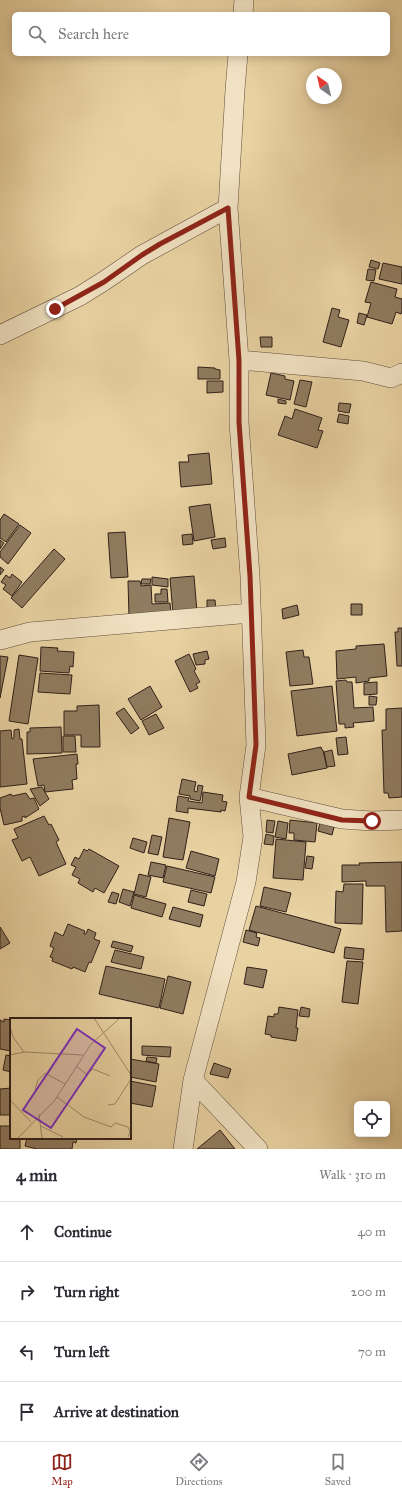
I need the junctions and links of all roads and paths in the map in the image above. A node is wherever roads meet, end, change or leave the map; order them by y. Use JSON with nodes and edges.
{"nodes":[{"id":1,"x":244,"y":0,"type":"edge"},
{"id":2,"x":243,"y":12,"type":"edge"},
{"id":3,"x":238,"y":56,"type":"edge"},
{"id":4,"x":228,"y":208,"type":"junction"},
{"id":5,"x":0,"y":335,"type":"edge"},
{"id":6,"x":239,"y":360,"type":"junction"},
{"id":7,"x":402,"y":373,"type":"edge"},
{"id":8,"x":251,"y":613,"type":"junction"},
{"id":9,"x":0,"y":640,"type":"edge"},
{"id":10,"x":249,"y":797,"type":"junction"},
{"id":11,"x":402,"y":820,"type":"edge"},
{"id":12,"x":193,"y":1080,"type":"junction"},
{"id":13,"x":183,"y":1149,"type":"edge"},
{"id":14,"x":258,"y":1149,"type":"edge"}],
"edges":[{"from":1,"to":2,"type":"street"},
{"from":3,"to":4,"type":"street"},
{"from":4,"to":5,"type":"street"},
{"from":4,"to":6,"type":"street"},
{"from":6,"to":7,"type":"street"},
{"from":6,"to":8,"type":"street"},
{"from":8,"to":9,"type":"street"},
{"from":8,"to":10,"type":"street"},
{"from":10,"to":11,"type":"street"},
{"from":10,"to":12,"type":"street"},
{"from":12,"to":13,"type":"street"},
{"from":12,"to":14,"type":"street"}]}
